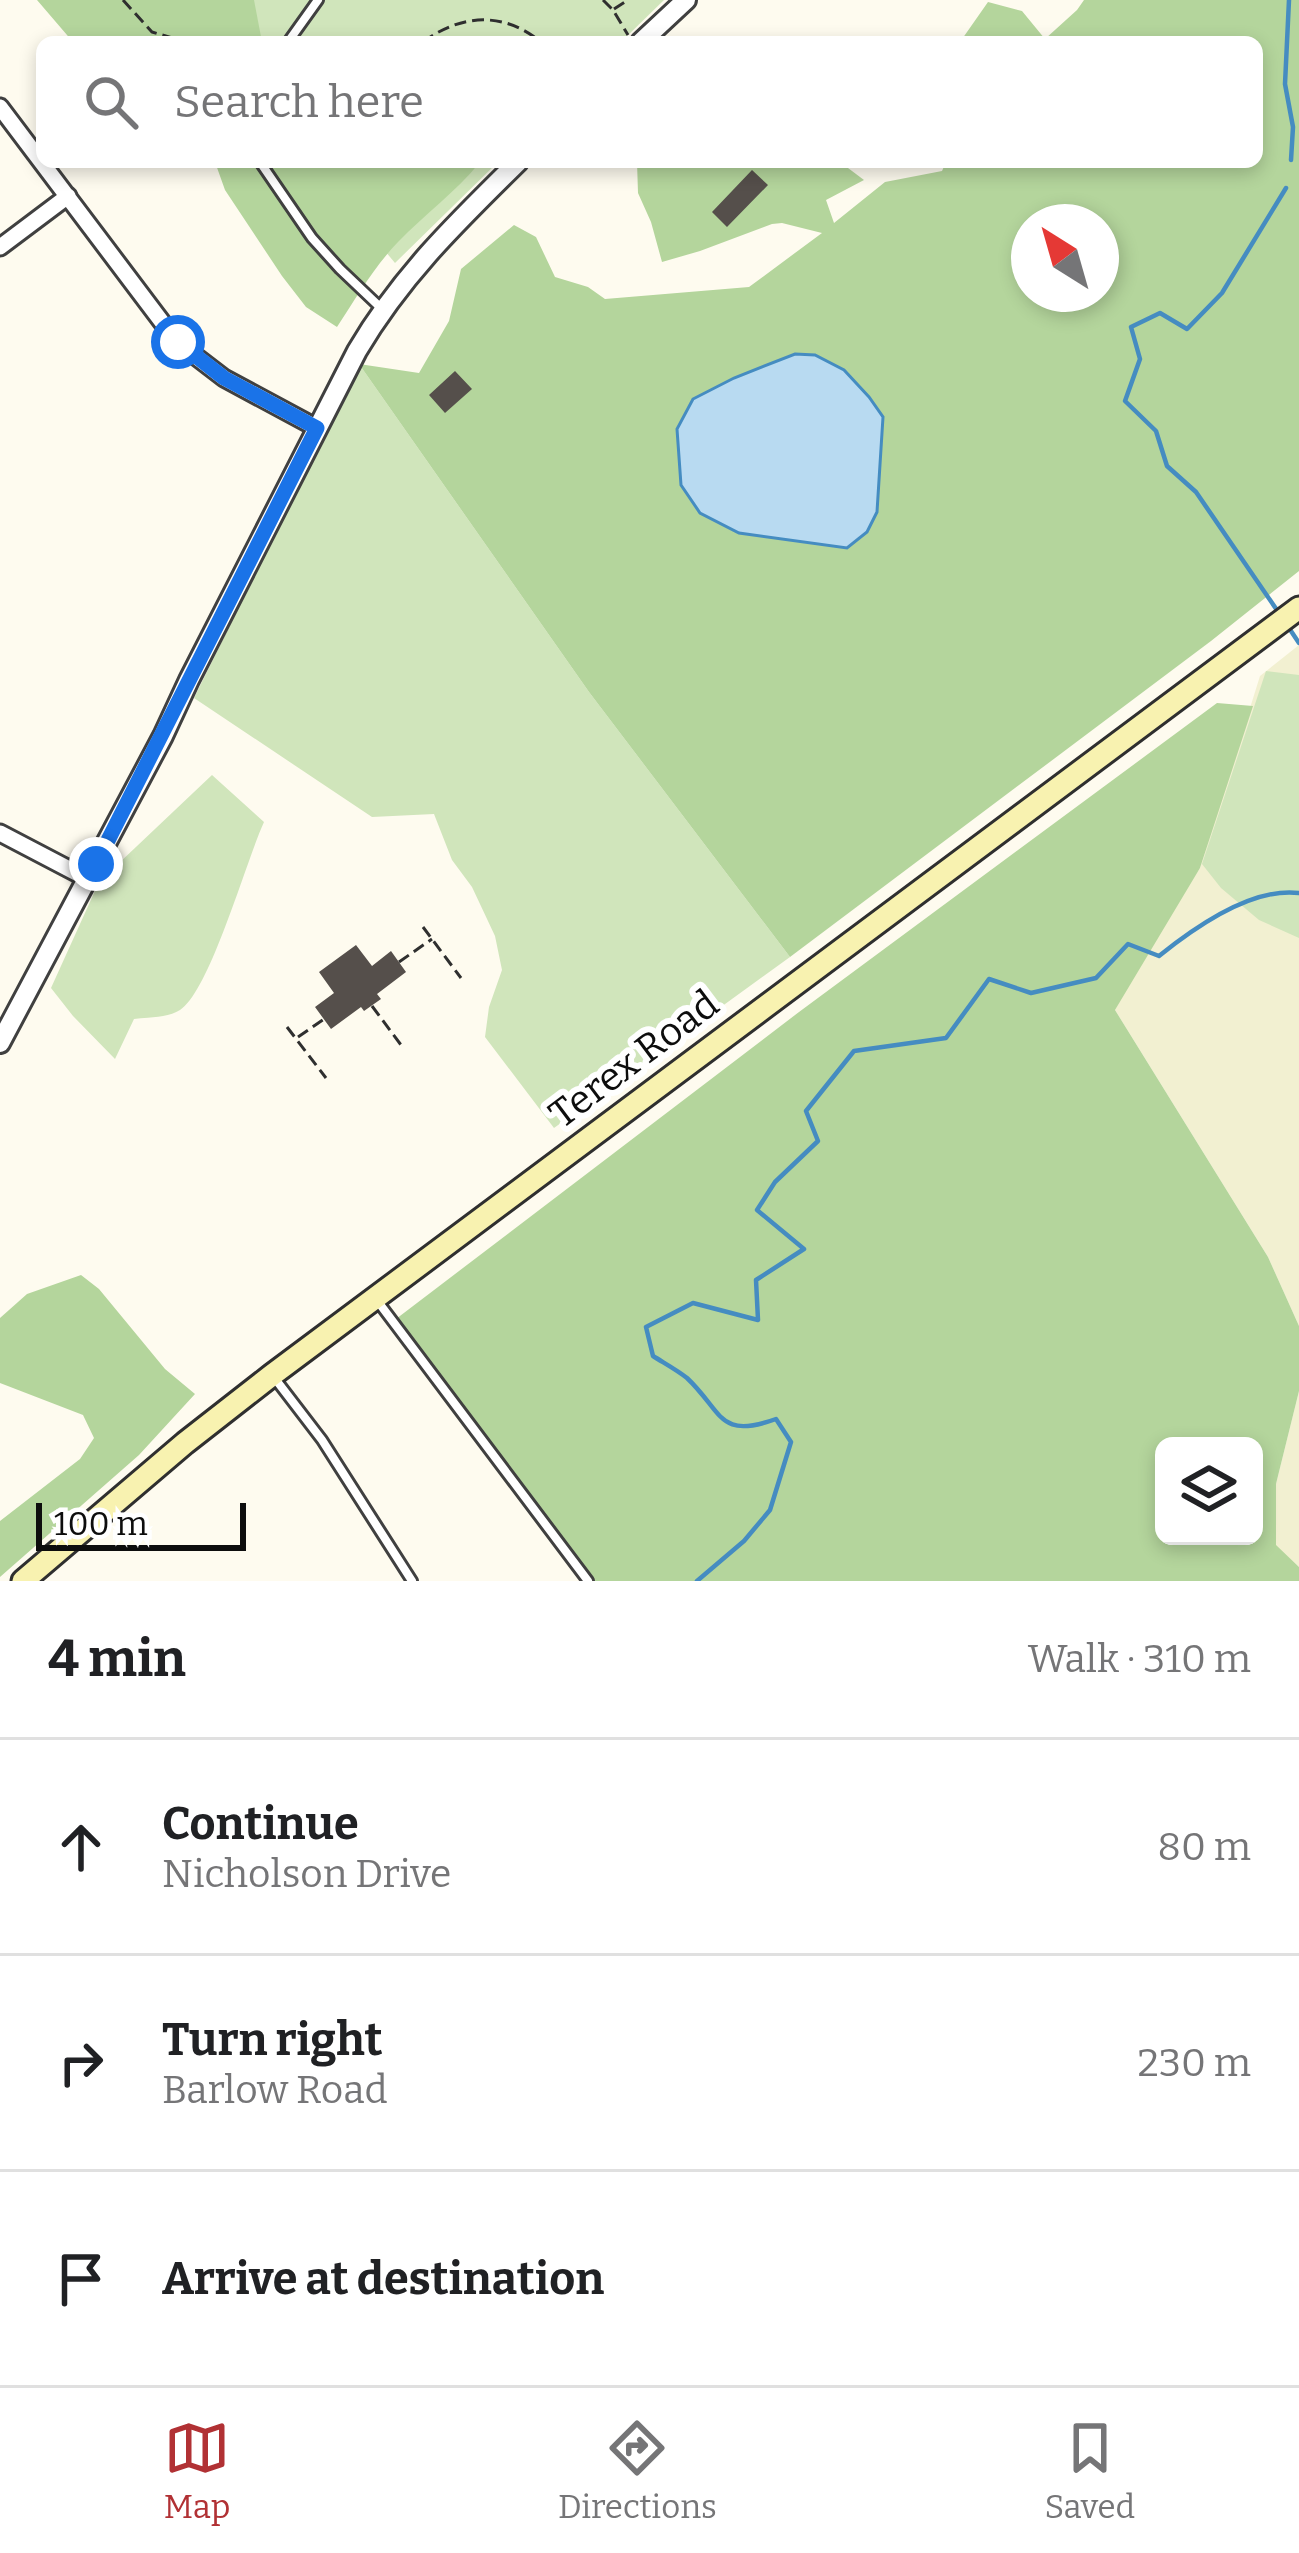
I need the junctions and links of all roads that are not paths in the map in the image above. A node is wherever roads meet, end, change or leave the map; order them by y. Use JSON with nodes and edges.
{"nodes":[{"id":1,"x":319,"y":0,"type":"edge"},
{"id":2,"x":686,"y":0,"type":"edge"},
{"id":3,"x":292,"y":36,"type":"edge"},
{"id":4,"x":644,"y":36,"type":"edge"},
{"id":5,"x":0,"y":107,"type":"edge"},
{"id":6,"x":36,"y":154,"type":"edge"},
{"id":7,"x":47,"y":168,"type":"edge"},
{"id":8,"x":264,"y":168,"type":"edge"},
{"id":9,"x":512,"y":168,"type":"edge"},
{"id":10,"x":68,"y":196,"type":"junction"},
{"id":11,"x":0,"y":247,"type":"edge"},
{"id":12,"x":383,"y":310,"type":"junction"},
{"id":13,"x":317,"y":428,"type":"junction"},
{"id":14,"x":1289,"y":616,"type":"edge"},
{"id":15,"x":0,"y":833,"type":"edge"},
{"id":16,"x":88,"y":879,"type":"junction"},
{"id":17,"x":0,"y":1043,"type":"edge"},
{"id":18,"x":375,"y":1298,"type":"junction"},
{"id":19,"x":272,"y":1375,"type":"junction"},
{"id":20,"x":23,"y":1581,"type":"edge"},
{"id":21,"x":412,"y":1581,"type":"edge"},
{"id":22,"x":588,"y":1581,"type":"edge"}],
"edges":[{"from":1,"to":3,"type":"lane"},
{"from":2,"to":4,"type":"street"},
{"from":5,"to":6,"type":"street"},
{"from":7,"to":10,"type":"street"},
{"from":8,"to":12,"type":"lane"},
{"from":9,"to":12,"type":"street"},
{"from":10,"to":11,"type":"street"},
{"from":10,"to":13,"type":"street"},
{"from":12,"to":13,"type":"street"},
{"from":13,"to":16,"type":"street"},
{"from":14,"to":18,"type":"main road","name":"Terex Road"},
{"from":15,"to":16,"type":"street"},
{"from":16,"to":17,"type":"street"},
{"from":18,"to":19,"type":"main road","name":"Terex Road"},
{"from":18,"to":22,"type":"lane"},
{"from":19,"to":20,"type":"main road","name":"Terex Road"},
{"from":19,"to":21,"type":"lane"}]}
